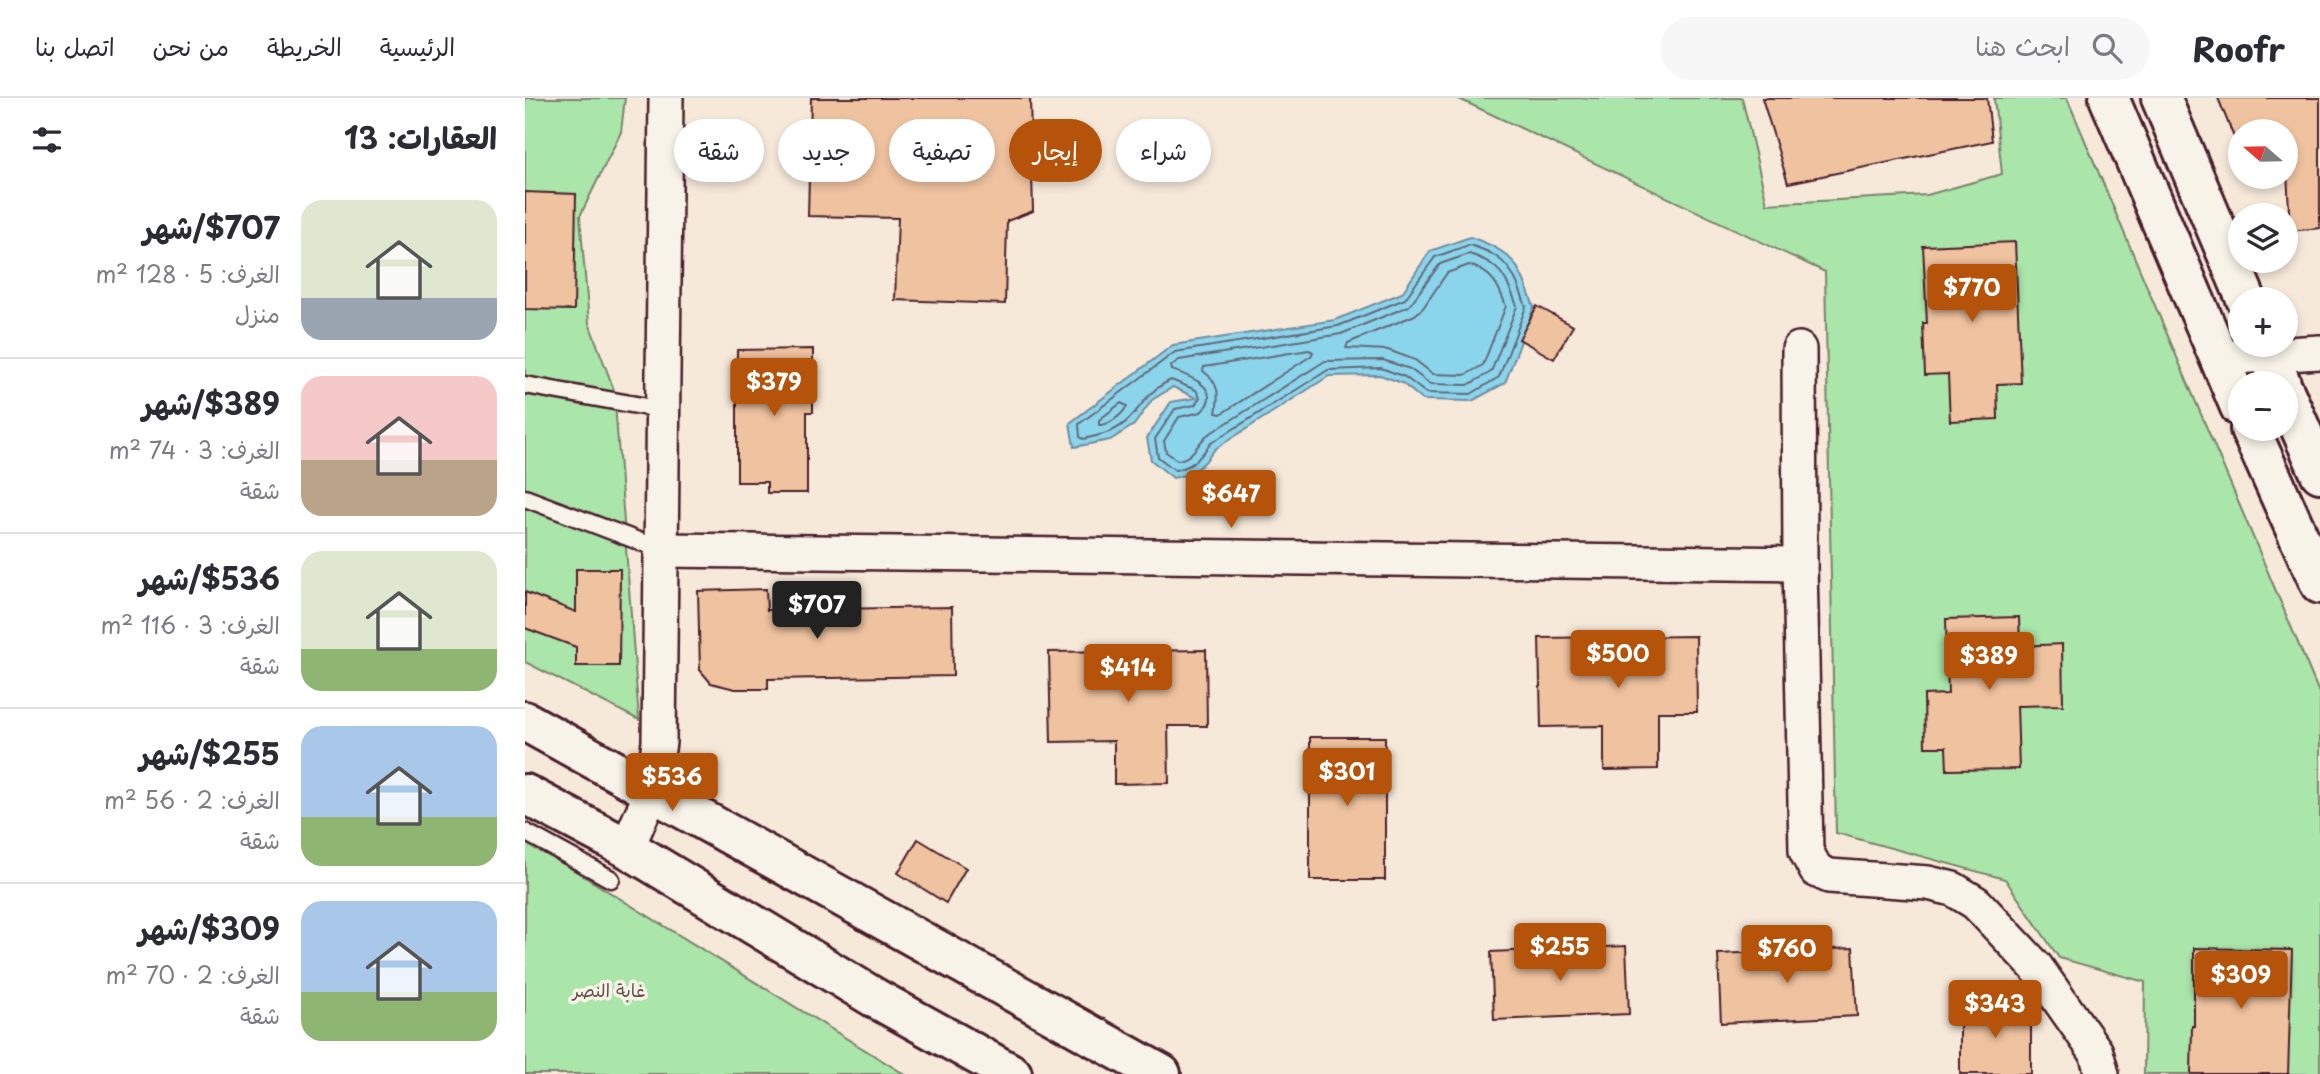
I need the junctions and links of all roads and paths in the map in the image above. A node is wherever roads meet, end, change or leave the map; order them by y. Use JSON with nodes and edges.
{"nodes":[{"id":1,"x":666,"y":98,"type":"edge"},
{"id":2,"x":2109,"y":98,"type":"edge"},
{"id":3,"x":2161,"y":98,"type":"edge"},
{"id":4,"x":2241,"y":287,"type":"edge"},
{"id":5,"x":1799,"y":349,"type":"dead end"},
{"id":6,"x":2320,"y":352,"type":"edge"},
{"id":7,"x":2218,"y":358,"type":"junction"},
{"id":8,"x":2272,"y":361,"type":"edge"},
{"id":9,"x":2228,"y":380,"type":"edge"},
{"id":10,"x":525,"y":384,"type":"edge"},
{"id":11,"x":664,"y":410,"type":"junction"},
{"id":12,"x":2298,"y":423,"type":"edge"},
{"id":13,"x":2255,"y":441,"type":"edge"},
{"id":14,"x":2320,"y":473,"type":"edge"},
{"id":15,"x":525,"y":498,"type":"edge"},
{"id":16,"x":662,"y":550,"type":"junction"},
{"id":17,"x":1800,"y":564,"type":"junction"},
{"id":18,"x":2320,"y":584,"type":"edge"},
{"id":19,"x":525,"y":721,"type":"edge"},
{"id":20,"x":652,"y":791,"type":"junction"},
{"id":21,"x":525,"y":794,"type":"edge"},
{"id":22,"x":525,"y":832,"type":"edge"},
{"id":23,"x":619,"y":864,"type":"junction"},
{"id":24,"x":1012,"y":1074,"type":"edge"},
{"id":25,"x":1161,"y":1074,"type":"edge"},
{"id":26,"x":2102,"y":1074,"type":"edge"}],
"edges":[{"from":1,"to":11,"type":"street"},
{"from":2,"to":7,"type":"main road"},
{"from":3,"to":4,"type":"main road"},
{"from":5,"to":17,"type":"street"},
{"from":6,"to":8,"type":"street"},
{"from":7,"to":8,"type":"street"},
{"from":7,"to":9,"type":"main road"},
{"from":10,"to":11,"type":"lane"},
{"from":11,"to":16,"type":"street"},
{"from":12,"to":14,"type":"main road"},
{"from":13,"to":18,"type":"main road"},
{"from":15,"to":16,"type":"lane"},
{"from":16,"to":17,"type":"street"},
{"from":16,"to":20,"type":"street"},
{"from":17,"to":26,"type":"street"},
{"from":19,"to":20,"type":"main road"},
{"from":20,"to":23,"type":"street"},
{"from":20,"to":25,"type":"main road"},
{"from":21,"to":23,"type":"main road"},
{"from":22,"to":23,"type":"lane"},
{"from":23,"to":24,"type":"main road"}]}
